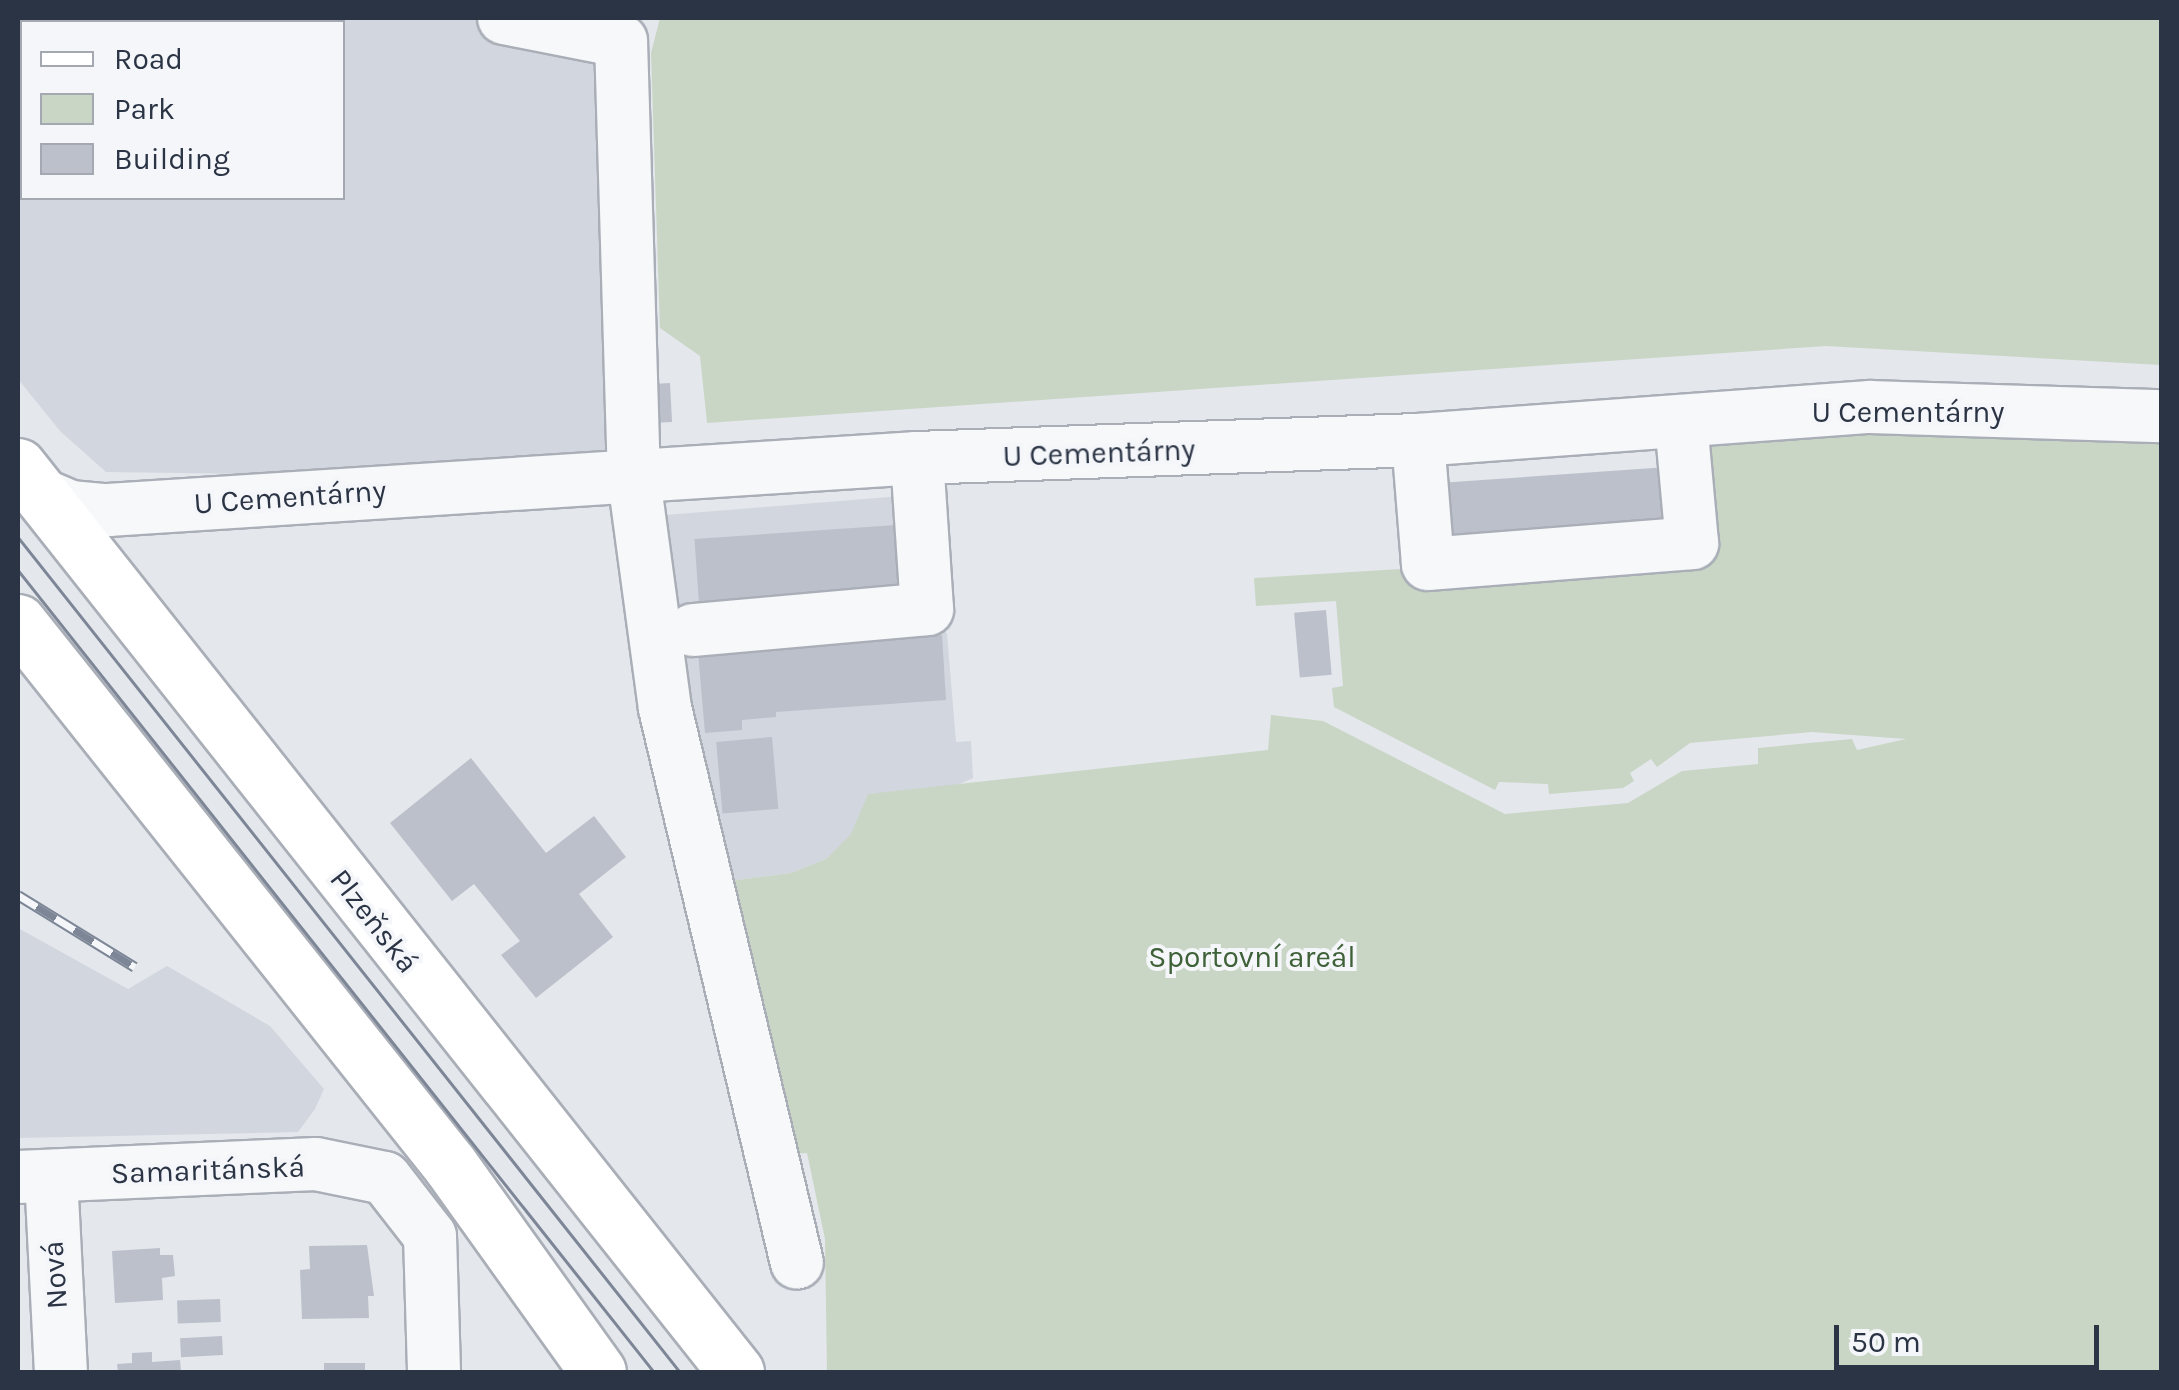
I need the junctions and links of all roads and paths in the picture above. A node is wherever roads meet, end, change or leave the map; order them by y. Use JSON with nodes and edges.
{"nodes":[{"id":1,"x":504,"y":18,"type":"edge"},
{"id":2,"x":623,"y":45,"type":"edge"},
{"id":3,"x":2162,"y":416,"type":"edge"},
{"id":4,"x":1681,"y":421,"type":"junction"},
{"id":5,"x":1418,"y":440,"type":"junction"},
{"id":6,"x":917,"y":458,"type":"junction"},
{"id":7,"x":634,"y":479,"type":"junction"},
{"id":8,"x":29,"y":480,"type":"edge"},
{"id":9,"x":18,"y":622,"type":"edge"},
{"id":10,"x":693,"y":630,"type":"dead end"},
{"id":11,"x":34,"y":1177,"type":"edge"},
{"id":12,"x":797,"y":1263,"type":"dead end"},
{"id":13,"x":61,"y":1372,"type":"edge"},
{"id":14,"x":434,"y":1372,"type":"edge"},
{"id":15,"x":598,"y":1372,"type":"edge"},
{"id":16,"x":736,"y":1372,"type":"edge"}],
"edges":[{"from":1,"to":2,"type":"street"},
{"from":2,"to":7,"type":"street"},
{"from":3,"to":4,"type":"street","name":"U Cementárny"},
{"from":4,"to":5,"type":"street","name":"U Cementárny"},
{"from":4,"to":5,"type":"street"},
{"from":5,"to":6,"type":"street","name":"U Cementárny"},
{"from":6,"to":7,"type":"street","name":"U Cementárny"},
{"from":6,"to":10,"type":"street"},
{"from":7,"to":8,"type":"street","name":"U Cementárny"},
{"from":7,"to":12,"type":"street"},
{"from":8,"to":16,"type":"main road","name":"Plzeňská"},
{"from":9,"to":15,"type":"main road"},
{"from":11,"to":13,"type":"street","name":"Nová"},
{"from":11,"to":14,"type":"street","name":"Samaritánská"}]}
